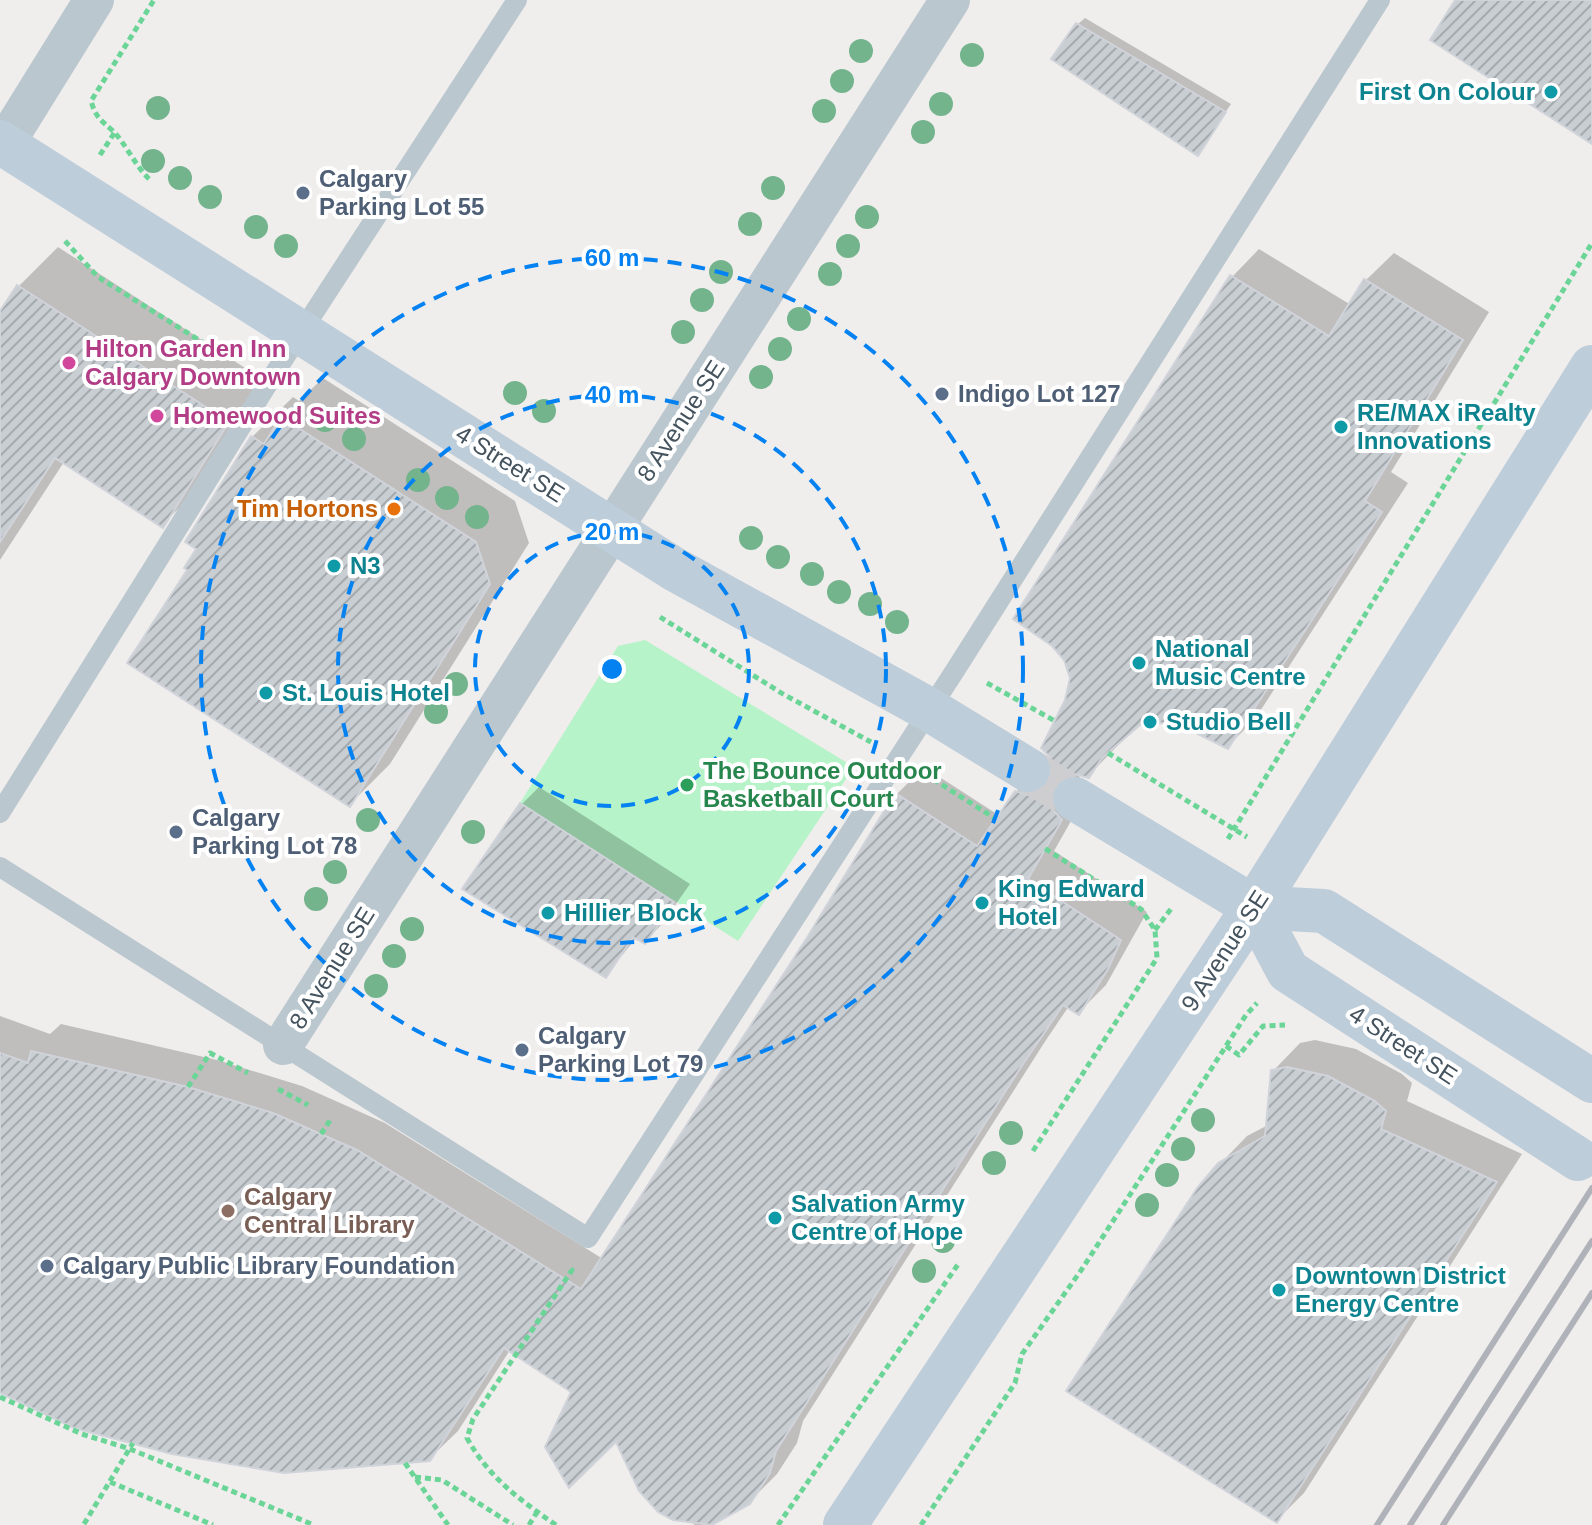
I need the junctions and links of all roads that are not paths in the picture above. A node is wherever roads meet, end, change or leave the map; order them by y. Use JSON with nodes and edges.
{"nodes":[{"id":1,"x":94,"y":0,"type":"edge"},
{"id":2,"x":517,"y":0,"type":"edge"},
{"id":3,"x":950,"y":0,"type":"edge"},
{"id":4,"x":1380,"y":0,"type":"edge"},
{"id":5,"x":1,"y":146,"type":"edge"},
{"id":6,"x":301,"y":333,"type":"junction"},
{"id":7,"x":1592,"y":367,"type":"edge"},
{"id":8,"x":612,"y":530,"type":"junction"},
{"id":9,"x":930,"y":710,"type":"junction"},
{"id":10,"x":1028,"y":770,"type":"tunnel mouth"},
{"id":11,"x":1075,"y":799,"type":"tunnel mouth"},
{"id":12,"x":0,"y":813,"type":"edge"},
{"id":13,"x":0,"y":867,"type":"edge"},
{"id":14,"x":1254,"y":907,"type":"junction"},
{"id":15,"x":283,"y":1045,"type":"junction"},
{"id":16,"x":1592,"y":1081,"type":"edge"},
{"id":17,"x":1578,"y":1159,"type":"dead end"},
{"id":18,"x":845,"y":1525,"type":"edge"}],
"edges":[{"from":1,"to":5,"type":"street"},
{"from":2,"to":6,"type":"lane"},
{"from":3,"to":8,"type":"street","name":"8 Avenue SE"},
{"from":4,"to":9,"type":"lane"},
{"from":5,"to":6,"type":"main road","name":"4 Street SE"},
{"from":6,"to":8,"type":"main road","name":"4 Street SE"},
{"from":6,"to":12,"type":"lane"},
{"from":7,"to":14,"type":"main road","name":"9 Avenue SE"},
{"from":8,"to":9,"type":"main road","name":"4 Street SE"},
{"from":8,"to":15,"type":"street","name":"8 Avenue SE"},
{"from":9,"to":10,"type":"main road","name":"4 Street SE"},
{"from":9,"to":15,"type":"lane"},
{"from":11,"to":14,"type":"main road"},
{"from":13,"to":15,"type":"lane"},
{"from":14,"to":16,"type":"main road"},
{"from":14,"to":17,"type":"main road","name":"4 Street SE"},
{"from":14,"to":18,"type":"main road","name":"9 Avenue SE"}]}
